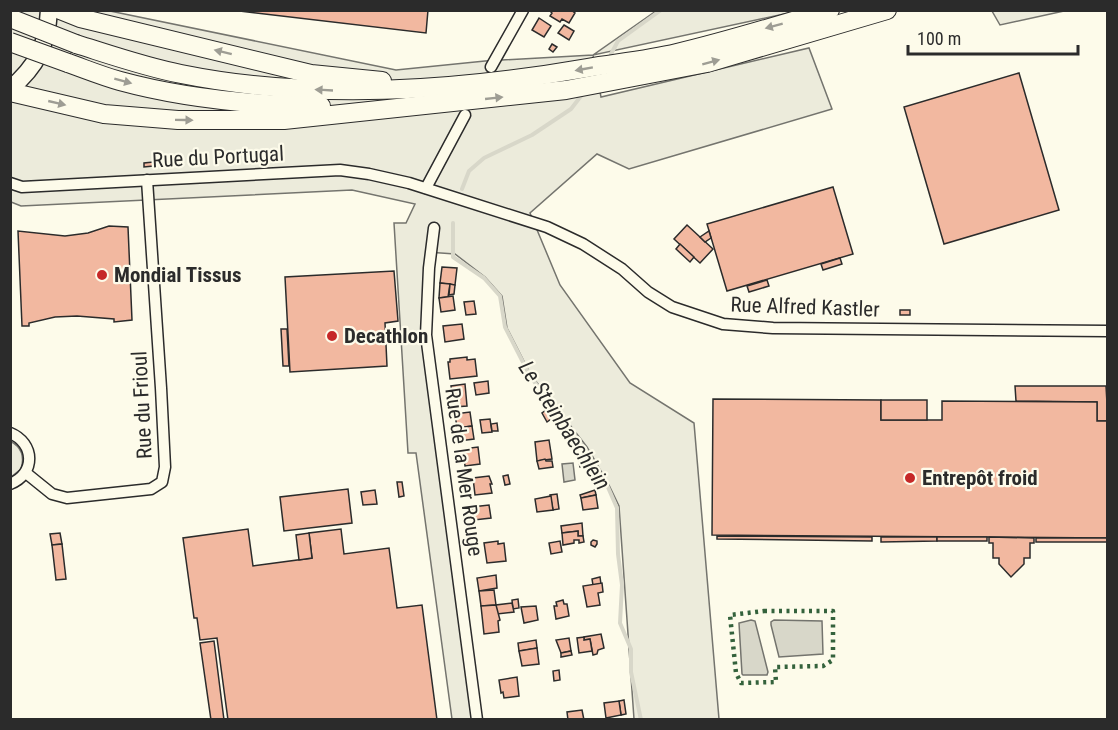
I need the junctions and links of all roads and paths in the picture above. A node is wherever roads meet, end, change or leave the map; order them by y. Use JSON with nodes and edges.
{"nodes":[{"id":1,"x":48,"y":10,"type":"edge"},
{"id":2,"x":60,"y":10,"type":"edge"},
{"id":3,"x":524,"y":10,"type":"edge"},
{"id":4,"x":830,"y":10,"type":"edge"},
{"id":5,"x":887,"y":10,"type":"edge"},
{"id":6,"x":10,"y":18,"type":"edge"},
{"id":7,"x":10,"y":42,"type":"edge"},
{"id":8,"x":491,"y":67,"type":"dead end"},
{"id":9,"x":403,"y":89,"type":"junction"},
{"id":10,"x":10,"y":91,"type":"edge"},
{"id":11,"x":415,"y":107,"type":"junction"},
{"id":12,"x":465,"y":115,"type":"dead end"},
{"id":13,"x":147,"y":180,"type":"junction"},
{"id":14,"x":10,"y":183,"type":"edge"},
{"id":15,"x":426,"y":188,"type":"junction"},
{"id":16,"x":434,"y":228,"type":"dead end"},
{"id":17,"x":1107,"y":331,"type":"edge"},
{"id":18,"x":10,"y":433,"type":"edge"},
{"id":19,"x":26,"y":473,"type":"junction"},
{"id":20,"x":10,"y":484,"type":"edge"},
{"id":21,"x":477,"y":720,"type":"edge"}],
"edges":[{"from":1,"to":10,"type":"main road"},
{"from":9,"to":2,"type":"highway","one_way":true},
{"from":3,"to":8,"type":"street"},
{"from":4,"to":9,"type":"highway","one_way":true},
{"from":11,"to":5,"type":"highway","one_way":true},
{"from":9,"to":6,"type":"highway","one_way":true,"bridge":true},
{"from":7,"to":11,"type":"highway","one_way":true,"bridge":true},
{"from":10,"to":11,"type":"highway","one_way":true},
{"from":12,"to":15,"type":"street"},
{"from":13,"to":14,"type":"street","name":"Rue du Portugal"},
{"from":13,"to":15,"type":"street","name":"Rue du Portugal"},
{"from":13,"to":19,"type":"street","name":"Rue du Frioul"},
{"from":15,"to":17,"type":"street","name":"Rue Alfred Kastler"},
{"from":16,"to":21,"type":"street","name":"Rue de la Mer Rouge"},
{"from":18,"to":19,"type":"street"},
{"from":19,"to":20,"type":"street"}]}
